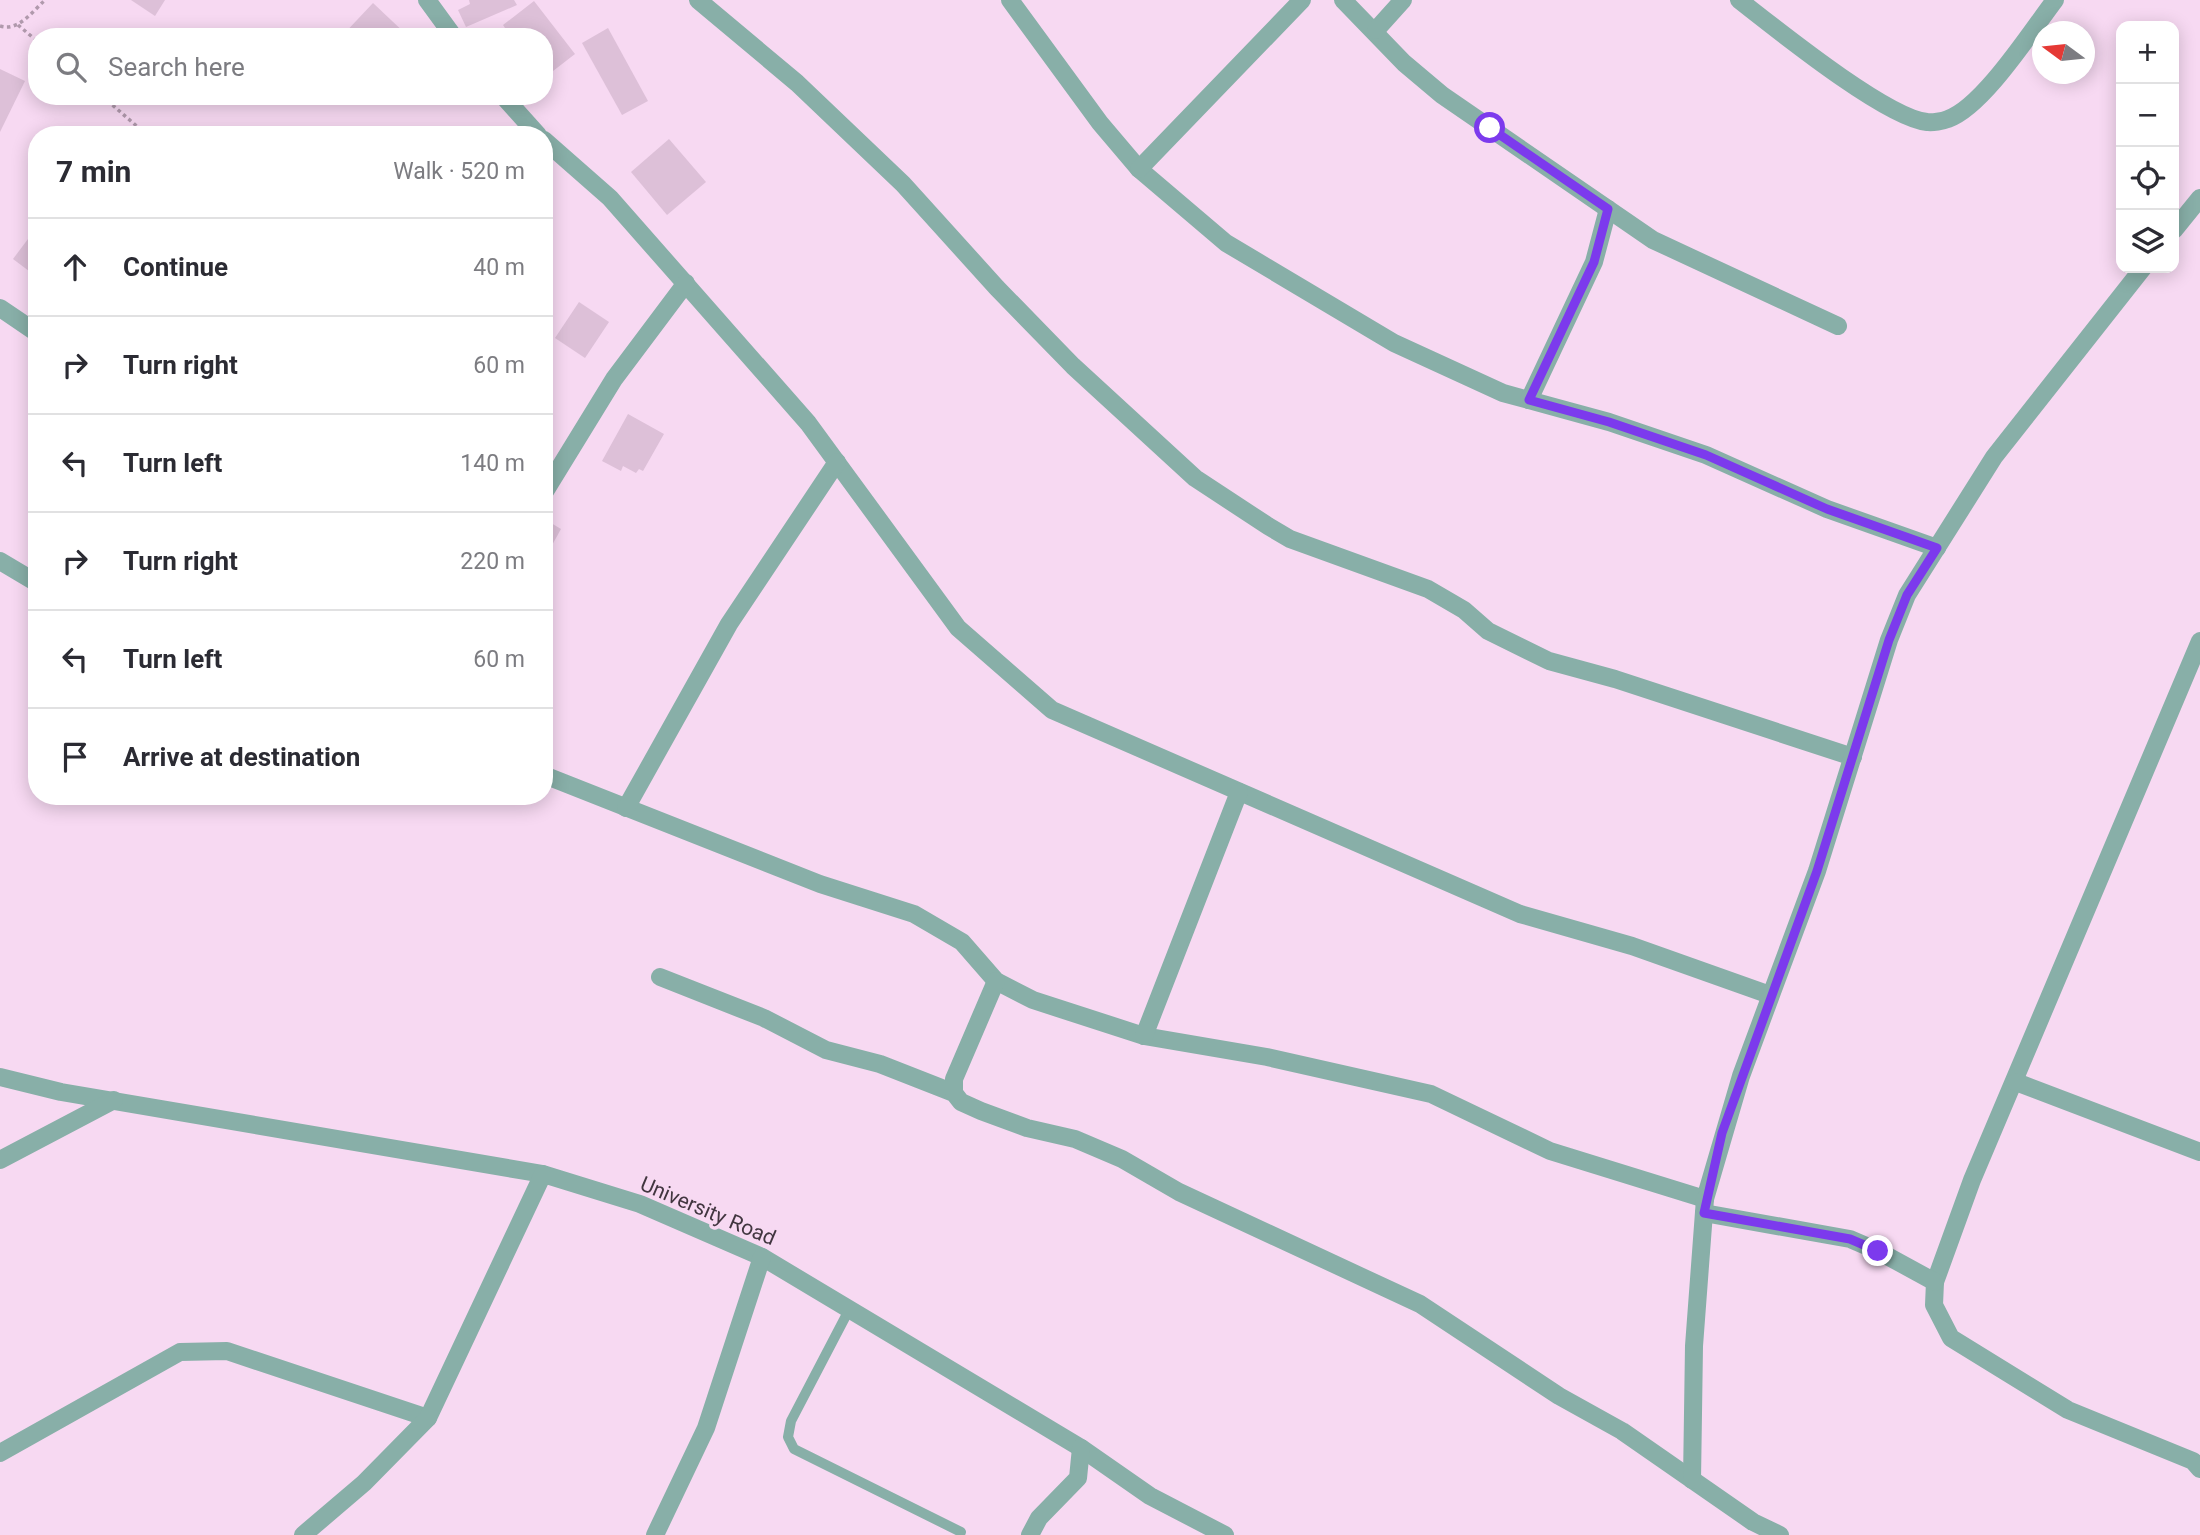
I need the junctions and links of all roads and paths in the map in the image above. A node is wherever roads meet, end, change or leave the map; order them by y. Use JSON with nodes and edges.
{"nodes":[{"id":1,"x":45,"y":0,"type":"edge"},
{"id":2,"x":428,"y":0,"type":"edge"},
{"id":3,"x":698,"y":0,"type":"edge"},
{"id":4,"x":1010,"y":0,"type":"edge"},
{"id":5,"x":1302,"y":0,"type":"edge"},
{"id":6,"x":1343,"y":0,"type":"edge"},
{"id":7,"x":1403,"y":0,"type":"edge"},
{"id":8,"x":1739,"y":0,"type":"edge"},
{"id":9,"x":2055,"y":0,"type":"edge"},
{"id":10,"x":1757,"y":6,"type":"edge"},
{"id":11,"x":18,"y":25,"type":"junction"},
{"id":12,"x":0,"y":26,"type":"edge"},
{"id":13,"x":448,"y":28,"type":"edge"},
{"id":14,"x":1376,"y":30,"type":"junction"},
{"id":15,"x":28,"y":33,"type":"edge"},
{"id":16,"x":112,"y":105,"type":"edge"},
{"id":17,"x":509,"y":105,"type":"edge"},
{"id":18,"x":137,"y":126,"type":"edge"},
{"id":19,"x":524,"y":126,"type":"edge"},
{"id":20,"x":553,"y":148,"type":"edge"},
{"id":21,"x":1139,"y":169,"type":"junction"},
{"id":22,"x":2200,"y":198,"type":"edge"},
{"id":23,"x":1608,"y":209,"type":"junction"},
{"id":24,"x":2179,"y":224,"type":"edge"},
{"id":25,"x":2139,"y":273,"type":"edge"},
{"id":26,"x":686,"y":283,"type":"junction"},
{"id":27,"x":0,"y":309,"type":"edge"},
{"id":28,"x":1839,"y":326,"type":"dead end"},
{"id":29,"x":28,"y":327,"type":"edge"},
{"id":30,"x":1529,"y":400,"type":"junction"},
{"id":31,"x":836,"y":462,"type":"junction"},
{"id":32,"x":553,"y":478,"type":"edge"},
{"id":33,"x":1937,"y":548,"type":"junction"},
{"id":34,"x":0,"y":561,"type":"edge"},
{"id":35,"x":28,"y":578,"type":"edge"},
{"id":36,"x":2200,"y":641,"type":"edge"},
{"id":37,"x":1853,"y":757,"type":"junction"},
{"id":38,"x":553,"y":779,"type":"edge"},
{"id":39,"x":1239,"y":792,"type":"junction"},
{"id":40,"x":626,"y":808,"type":"junction"},
{"id":41,"x":660,"y":977,"type":"dead end"},
{"id":42,"x":996,"y":981,"type":"junction"},
{"id":43,"x":1770,"y":995,"type":"junction"},
{"id":44,"x":1144,"y":1036,"type":"junction"},
{"id":45,"x":0,"y":1077,"type":"edge"},
{"id":46,"x":2016,"y":1082,"type":"junction"},
{"id":47,"x":954,"y":1093,"type":"junction"},
{"id":48,"x":114,"y":1100,"type":"junction"},
{"id":49,"x":2200,"y":1152,"type":"edge"},
{"id":50,"x":0,"y":1160,"type":"edge"},
{"id":51,"x":543,"y":1174,"type":"junction"},
{"id":52,"x":1704,"y":1206,"type":"junction"},
{"id":53,"x":762,"y":1257,"type":"junction"},
{"id":54,"x":1934,"y":1282,"type":"junction"},
{"id":55,"x":850,"y":1308,"type":"junction"},
{"id":56,"x":428,"y":1418,"type":"junction"},
{"id":57,"x":1081,"y":1448,"type":"junction"},
{"id":58,"x":0,"y":1453,"type":"edge"},
{"id":59,"x":2200,"y":1469,"type":"edge"},
{"id":60,"x":1692,"y":1480,"type":"junction"},
{"id":61,"x":961,"y":1532,"type":"dead end"},
{"id":62,"x":303,"y":1535,"type":"edge"},
{"id":63,"x":655,"y":1535,"type":"edge"},
{"id":64,"x":1030,"y":1535,"type":"edge"},
{"id":65,"x":1225,"y":1535,"type":"edge"},
{"id":66,"x":1780,"y":1535,"type":"edge"}],
"edges":[{"from":1,"to":11,"type":"path"},
{"from":2,"to":13,"type":"street"},
{"from":3,"to":37,"type":"street"},
{"from":4,"to":21,"type":"street"},
{"from":5,"to":21,"type":"street"},
{"from":6,"to":14,"type":"street"},
{"from":7,"to":14,"type":"street"},
{"from":8,"to":10,"type":"street"},
{"from":9,"to":10,"type":"street"},
{"from":11,"to":12,"type":"path"},
{"from":11,"to":15,"type":"path"},
{"from":14,"to":23,"type":"street"},
{"from":16,"to":18,"type":"path"},
{"from":17,"to":19,"type":"street"},
{"from":20,"to":26,"type":"street"},
{"from":21,"to":30,"type":"street"},
{"from":22,"to":24,"type":"street"},
{"from":23,"to":28,"type":"street"},
{"from":23,"to":30,"type":"street"},
{"from":25,"to":33,"type":"street"},
{"from":26,"to":31,"type":"street"},
{"from":26,"to":32,"type":"street"},
{"from":27,"to":29,"type":"street"},
{"from":30,"to":33,"type":"street"},
{"from":31,"to":39,"type":"street"},
{"from":31,"to":40,"type":"street"},
{"from":33,"to":37,"type":"street"},
{"from":34,"to":35,"type":"street"},
{"from":36,"to":46,"type":"street"},
{"from":37,"to":43,"type":"street"},
{"from":38,"to":40,"type":"street"},
{"from":39,"to":43,"type":"street"},
{"from":39,"to":44,"type":"street"},
{"from":40,"to":42,"type":"street"},
{"from":41,"to":47,"type":"street"},
{"from":42,"to":44,"type":"street"},
{"from":42,"to":47,"type":"street"},
{"from":43,"to":52,"type":"street"},
{"from":44,"to":52,"type":"street"},
{"from":45,"to":48,"type":"street","name":"University Road"},
{"from":46,"to":49,"type":"street"},
{"from":46,"to":54,"type":"street"},
{"from":47,"to":60,"type":"street"},
{"from":48,"to":50,"type":"street"},
{"from":48,"to":51,"type":"street","name":"University Road"},
{"from":51,"to":53,"type":"street","name":"University Road"},
{"from":51,"to":56,"type":"street"},
{"from":52,"to":54,"type":"street"},
{"from":52,"to":60,"type":"street"},
{"from":53,"to":55,"type":"street","name":"University Road"},
{"from":53,"to":63,"type":"street"},
{"from":54,"to":59,"type":"street"},
{"from":55,"to":57,"type":"street","name":"University Road"},
{"from":55,"to":61,"type":"lane"},
{"from":56,"to":58,"type":"street"},
{"from":56,"to":62,"type":"street"},
{"from":57,"to":64,"type":"street"},
{"from":57,"to":65,"type":"street","name":"University Road"},
{"from":60,"to":66,"type":"street"}]}
